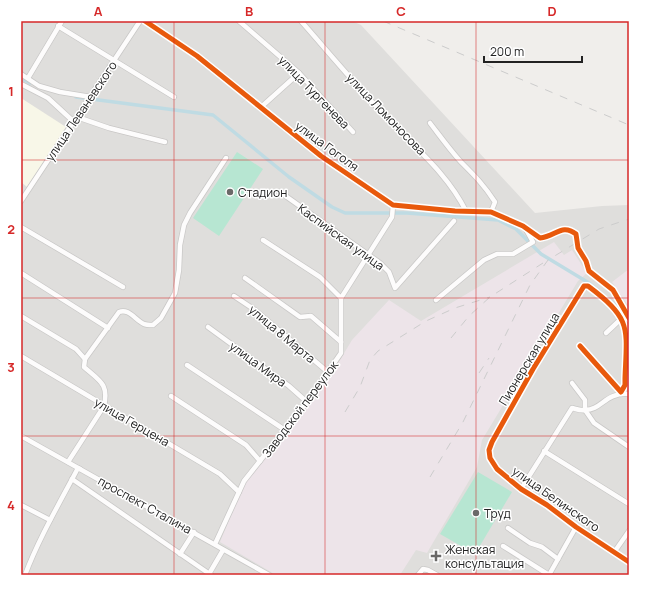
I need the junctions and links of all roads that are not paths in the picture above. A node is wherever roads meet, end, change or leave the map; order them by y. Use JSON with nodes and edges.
{"nodes":[{"id":1,"x":62,"y":21,"type":"edge"},
{"id":2,"x":140,"y":21,"type":"edge"},
{"id":3,"x":145,"y":21,"type":"edge"},
{"id":4,"x":239,"y":21,"type":"edge"},
{"id":5,"x":301,"y":21,"type":"edge"},
{"id":6,"x":58,"y":26,"type":"junction"},
{"id":7,"x":114,"y":62,"type":"junction"},
{"id":8,"x":299,"y":73,"type":"junction"},
{"id":9,"x":21,"y":74,"type":"edge"},
{"id":10,"x":28,"y":78,"type":"junction"},
{"id":11,"x":21,"y":84,"type":"edge"},
{"id":12,"x":174,"y":97,"type":"dead end"},
{"id":13,"x":90,"y":99,"type":"junction"},
{"id":14,"x":260,"y":108,"type":"junction"},
{"id":15,"x":77,"y":117,"type":"junction"},
{"id":16,"x":74,"y":122,"type":"junction"},
{"id":17,"x":430,"y":123,"type":"dead end"},
{"id":18,"x":353,"y":132,"type":"dead end"},
{"id":19,"x":165,"y":142,"type":"dead end"},
{"id":20,"x":226,"y":158,"type":"dead end"},
{"id":21,"x":280,"y":192,"type":"dead end"},
{"id":22,"x":21,"y":201,"type":"edge"},
{"id":23,"x":393,"y":207,"type":"junction"},
{"id":24,"x":466,"y":211,"type":"junction"},
{"id":25,"x":491,"y":212,"type":"junction"},
{"id":26,"x":454,"y":221,"type":"dead end"},
{"id":27,"x":523,"y":226,"type":"junction"},
{"id":28,"x":21,"y":227,"type":"edge"},
{"id":29,"x":263,"y":240,"type":"dead end"},
{"id":30,"x":367,"y":255,"type":"junction"},
{"id":31,"x":21,"y":273,"type":"edge"},
{"id":32,"x":245,"y":278,"type":"dead end"},
{"id":33,"x":123,"y":288,"type":"dead end"},
{"id":34,"x":234,"y":296,"type":"dead end"},
{"id":35,"x":341,"y":298,"type":"junction"},
{"id":36,"x":436,"y":300,"type":"dead end"},
{"id":37,"x":21,"y":316,"type":"edge"},
{"id":38,"x":622,"y":318,"type":"junction"},
{"id":39,"x":629,"y":318,"type":"edge"},
{"id":40,"x":208,"y":327,"type":"dead end"},
{"id":41,"x":108,"y":328,"type":"junction"},
{"id":42,"x":606,"y":333,"type":"dead end"},
{"id":43,"x":341,"y":343,"type":"junction"},
{"id":44,"x":580,"y":346,"type":"dead end"},
{"id":45,"x":21,"y":356,"type":"edge"},
{"id":46,"x":85,"y":359,"type":"junction"},
{"id":47,"x":187,"y":365,"type":"dead end"},
{"id":48,"x":328,"y":374,"type":"junction"},
{"id":49,"x":572,"y":382,"type":"dead end"},
{"id":50,"x":625,"y":393,"type":"edge"},
{"id":51,"x":171,"y":396,"type":"dead end"},
{"id":52,"x":307,"y":402,"type":"junction"},
{"id":53,"x":104,"y":406,"type":"junction"},
{"id":54,"x":585,"y":410,"type":"junction"},
{"id":55,"x":285,"y":430,"type":"junction"},
{"id":56,"x":21,"y":436,"type":"edge"},
{"id":57,"x":492,"y":442,"type":"joint"},
{"id":58,"x":629,"y":447,"type":"edge"},
{"id":59,"x":544,"y":451,"type":"junction"},
{"id":60,"x":68,"y":462,"type":"junction"},
{"id":61,"x":260,"y":462,"type":"junction"},
{"id":62,"x":80,"y":469,"type":"junction"},
{"id":63,"x":72,"y":479,"type":"junction"},
{"id":64,"x":521,"y":489,"type":"junction"},
{"id":65,"x":239,"y":492,"type":"junction"},
{"id":66,"x":629,"y":504,"type":"edge"},
{"id":67,"x":21,"y":505,"type":"edge"},
{"id":68,"x":50,"y":520,"type":"junction"},
{"id":69,"x":576,"y":527,"type":"junction"},
{"id":70,"x":508,"y":528,"type":"dead end"},
{"id":71,"x":629,"y":531,"type":"edge"},
{"id":72,"x":194,"y":532,"type":"junction"},
{"id":73,"x":215,"y":544,"type":"junction"},
{"id":74,"x":503,"y":546,"type":"dead end"},
{"id":75,"x":223,"y":550,"type":"junction"},
{"id":76,"x":614,"y":551,"type":"junction"},
{"id":77,"x":180,"y":554,"type":"junction"},
{"id":78,"x":558,"y":559,"type":"junction"},
{"id":79,"x":629,"y":562,"type":"edge"},
{"id":80,"x":210,"y":574,"type":"edge"},
{"id":81,"x":25,"y":575,"type":"edge"},
{"id":82,"x":269,"y":575,"type":"edge"},
{"id":83,"x":418,"y":575,"type":"edge"},
{"id":84,"x":437,"y":575,"type":"edge"},
{"id":85,"x":549,"y":575,"type":"edge"}],
"edges":[{"from":1,"to":6,"type":"street"},
{"from":2,"to":7,"type":"street","name":"улица Леваневского"},
{"from":3,"to":14,"type":"street","name":"улица Гоголя"},
{"from":4,"to":8,"type":"street","name":"улица Тургенева"},
{"from":5,"to":24,"type":"street","name":"улица Ломоносова"},
{"from":6,"to":7,"type":"street"},
{"from":6,"to":10,"type":"street"},
{"from":7,"to":12,"type":"street"},
{"from":7,"to":13,"type":"street","name":"улица Леваневского"},
{"from":8,"to":14,"type":"street"},
{"from":8,"to":18,"type":"street","name":"улица Тургенева"},
{"from":9,"to":10,"type":"street"},
{"from":10,"to":13,"type":"street"},
{"from":11,"to":16,"type":"street"},
{"from":13,"to":15,"type":"street","name":"улица Леваневского"},
{"from":14,"to":23,"type":"street","name":"улица Гоголя"},
{"from":15,"to":16,"type":"street","name":"улица Леваневского"},
{"from":15,"to":19,"type":"street"},
{"from":16,"to":22,"type":"street","name":"улица Леваневского"},
{"from":17,"to":25,"type":"street"},
{"from":20,"to":41,"type":"street"},
{"from":21,"to":30,"type":"street","name":"Каспийская улица"},
{"from":23,"to":24,"type":"street","name":"улица Гоголя"},
{"from":23,"to":30,"type":"street"},
{"from":24,"to":25,"type":"street","name":"улица Гоголя"},
{"from":25,"to":27,"type":"street","name":"улица Гоголя"},
{"from":26,"to":30,"type":"street","name":"Каспийская улица"},
{"from":27,"to":36,"type":"street"},
{"from":27,"to":39,"type":"street","name":"улица Гоголя"},
{"from":28,"to":33,"type":"street"},
{"from":29,"to":35,"type":"street"},
{"from":30,"to":35,"type":"street"},
{"from":31,"to":41,"type":"street"},
{"from":32,"to":43,"type":"street"},
{"from":34,"to":48,"type":"street","name":"улица 8 Марта"},
{"from":35,"to":43,"type":"street","name":"Заводской переулок"},
{"from":37,"to":46,"type":"street"},
{"from":38,"to":42,"type":"street"},
{"from":38,"to":50,"type":"street"},
{"from":38,"to":57,"type":"street","name":"Пионерская улица"},
{"from":40,"to":52,"type":"street","name":"улица Мира"},
{"from":41,"to":46,"type":"street"},
{"from":43,"to":48,"type":"street","name":"Заводской переулок"},
{"from":44,"to":50,"type":"street"},
{"from":45,"to":53,"type":"street","name":"улица Герцена"},
{"from":46,"to":53,"type":"street"},
{"from":47,"to":55,"type":"street"},
{"from":48,"to":52,"type":"street","name":"Заводской переулок"},
{"from":49,"to":54,"type":"street"},
{"from":50,"to":54,"type":"street"},
{"from":51,"to":61,"type":"street"},
{"from":52,"to":55,"type":"street","name":"Заводской переулок"},
{"from":53,"to":60,"type":"street"},
{"from":53,"to":65,"type":"street","name":"улица Герцена"},
{"from":54,"to":58,"type":"street"},
{"from":54,"to":59,"type":"street"},
{"from":55,"to":61,"type":"street","name":"Заводской переулок"},
{"from":56,"to":60,"type":"street","name":"проспект Сталина"},
{"from":57,"to":64,"type":"street","name":"улица Белинского"},
{"from":59,"to":64,"type":"street"},
{"from":59,"to":66,"type":"street"},
{"from":60,"to":62,"type":"street","name":"проспект Сталина"},
{"from":61,"to":65,"type":"street","name":"Заводской переулок"},
{"from":62,"to":63,"type":"street"},
{"from":62,"to":72,"type":"street","name":"проспект Сталина"},
{"from":63,"to":68,"type":"street"},
{"from":63,"to":77,"type":"street","name":"проспект Сталина"},
{"from":64,"to":69,"type":"street","name":"улица Белинского"},
{"from":65,"to":73,"type":"street","name":"Заводской переулок"},
{"from":67,"to":68,"type":"street"},
{"from":68,"to":81,"type":"street"},
{"from":69,"to":76,"type":"street","name":"улица Белинского"},
{"from":69,"to":78,"type":"street"},
{"from":70,"to":78,"type":"street"},
{"from":71,"to":76,"type":"street"},
{"from":72,"to":73,"type":"street","name":"проспект Сталина"},
{"from":72,"to":77,"type":"street"},
{"from":73,"to":75,"type":"street","name":"проспект Сталина"},
{"from":74,"to":85,"type":"street"},
{"from":75,"to":80,"type":"street"},
{"from":75,"to":82,"type":"street","name":"проспект Сталина"},
{"from":76,"to":79,"type":"street","name":"улица Белинского"},
{"from":77,"to":80,"type":"street","name":"проспект Сталина"},
{"from":78,"to":85,"type":"street"},
{"from":83,"to":84,"type":"street"}]}
